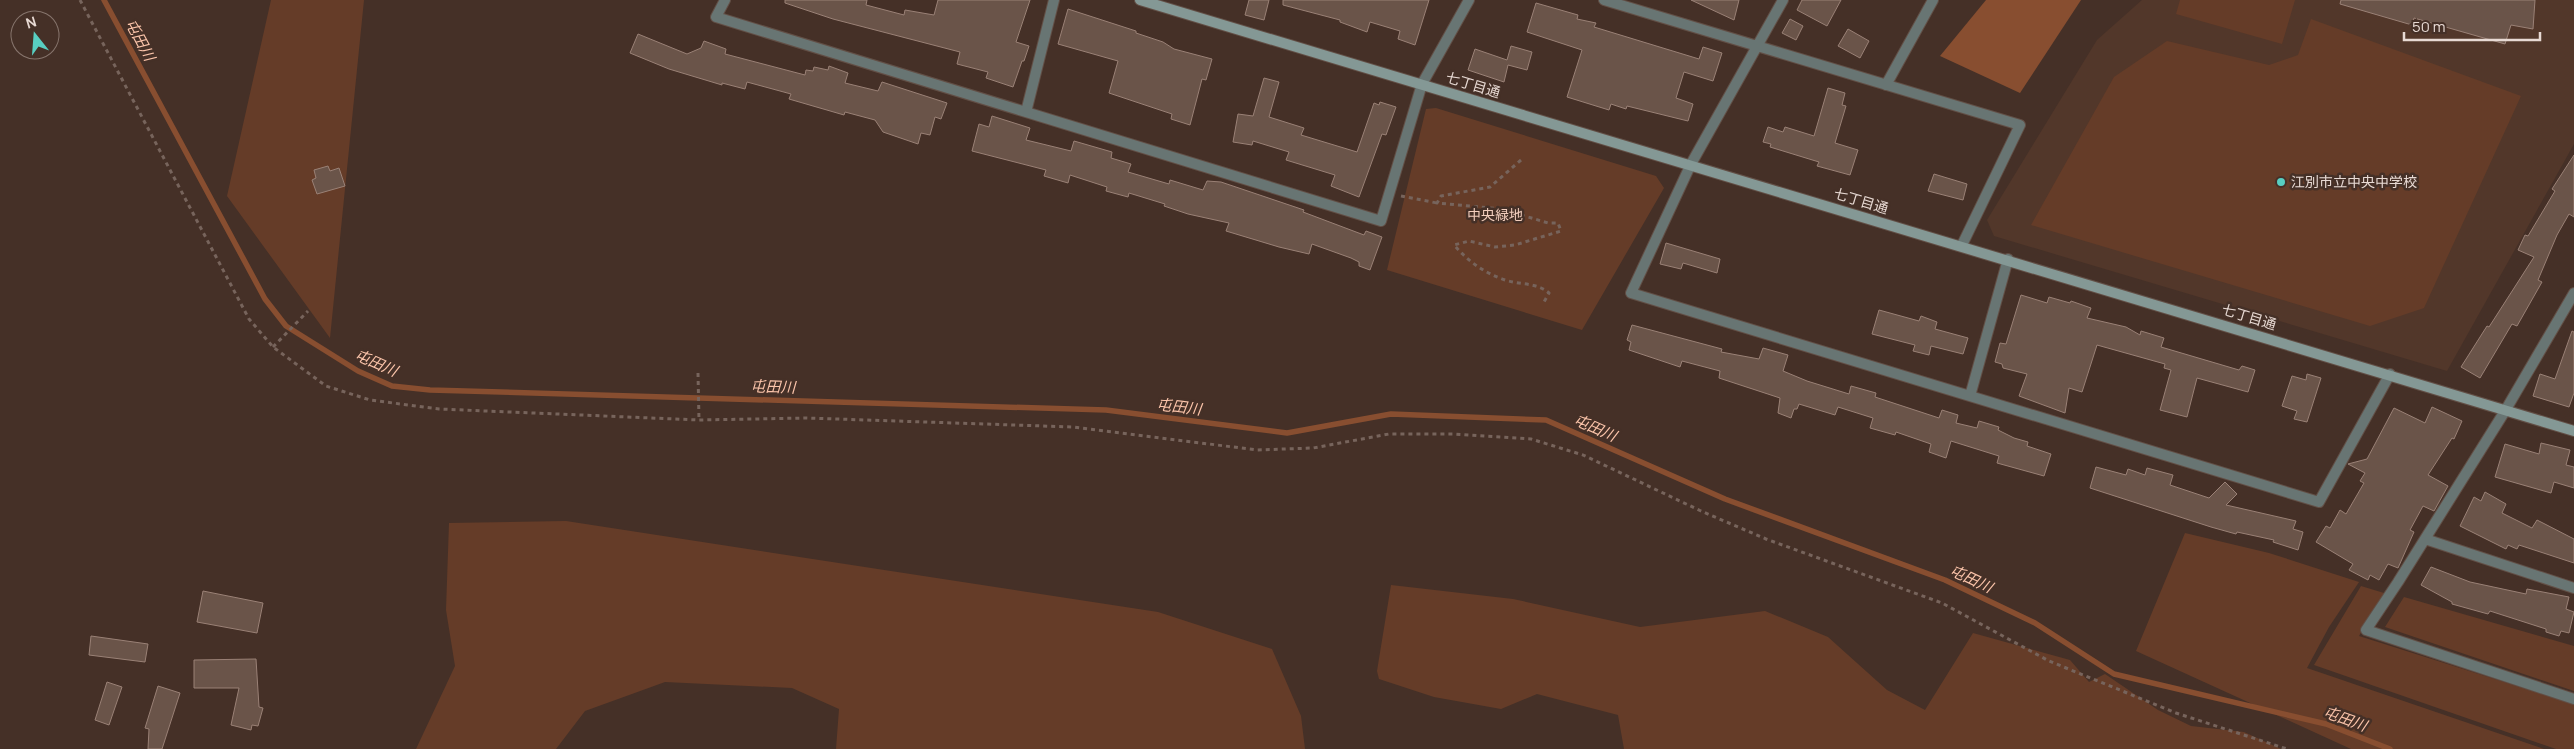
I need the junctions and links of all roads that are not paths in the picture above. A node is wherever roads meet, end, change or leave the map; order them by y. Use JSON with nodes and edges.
{"nodes":[{"id":1,"x":725,"y":0,"type":"edge"},
{"id":2,"x":1054,"y":0,"type":"edge"},
{"id":3,"x":1140,"y":0,"type":"edge"},
{"id":4,"x":1469,"y":0,"type":"edge"},
{"id":5,"x":1604,"y":0,"type":"edge"},
{"id":6,"x":1783,"y":0,"type":"edge"},
{"id":7,"x":1933,"y":0,"type":"edge"},
{"id":8,"x":1629,"y":3,"type":"edge"},
{"id":9,"x":1757,"y":46,"type":"junction"},
{"id":10,"x":1422,"y":84,"type":"junction"},
{"id":11,"x":1886,"y":85,"type":"junction"},
{"id":12,"x":1026,"y":112,"type":"junction"},
{"id":13,"x":1692,"y":164,"type":"junction"},
{"id":14,"x":1962,"y":245,"type":"junction"},
{"id":15,"x":2008,"y":259,"type":"junction"},
{"id":16,"x":2574,"y":293,"type":"edge"},
{"id":17,"x":2571,"y":304,"type":"edge"},
{"id":18,"x":2390,"y":374,"type":"junction"},
{"id":19,"x":1970,"y":396,"type":"junction"},
{"id":20,"x":2505,"y":411,"type":"junction"},
{"id":21,"x":2574,"y":431,"type":"edge"},
{"id":22,"x":2425,"y":538,"type":"junction"},
{"id":23,"x":2574,"y":588,"type":"edge"},
{"id":24,"x":2574,"y":700,"type":"edge"}],
"edges":[{"from":1,"to":12,"type":"street"},
{"from":2,"to":12,"type":"street"},
{"from":3,"to":10,"type":"street","name":"七丁目通"},
{"from":4,"to":10,"type":"street"},
{"from":5,"to":8,"type":"street"},
{"from":6,"to":9,"type":"street"},
{"from":7,"to":11,"type":"street"},
{"from":8,"to":9,"type":"street"},
{"from":9,"to":11,"type":"street"},
{"from":9,"to":13,"type":"street"},
{"from":10,"to":12,"type":"street"},
{"from":10,"to":13,"type":"street","name":"七丁目通"},
{"from":11,"to":14,"type":"street"},
{"from":13,"to":14,"type":"street","name":"七丁目通"},
{"from":13,"to":19,"type":"street"},
{"from":14,"to":15,"type":"street","name":"七丁目通"},
{"from":15,"to":18,"type":"street","name":"七丁目通"},
{"from":15,"to":19,"type":"street"},
{"from":16,"to":17,"type":"street"},
{"from":17,"to":20,"type":"street"},
{"from":18,"to":19,"type":"street"},
{"from":18,"to":20,"type":"street","name":"七丁目通"},
{"from":20,"to":21,"type":"street","name":"七丁目通"},
{"from":20,"to":22,"type":"street"},
{"from":22,"to":23,"type":"street"},
{"from":22,"to":24,"type":"street"}]}
